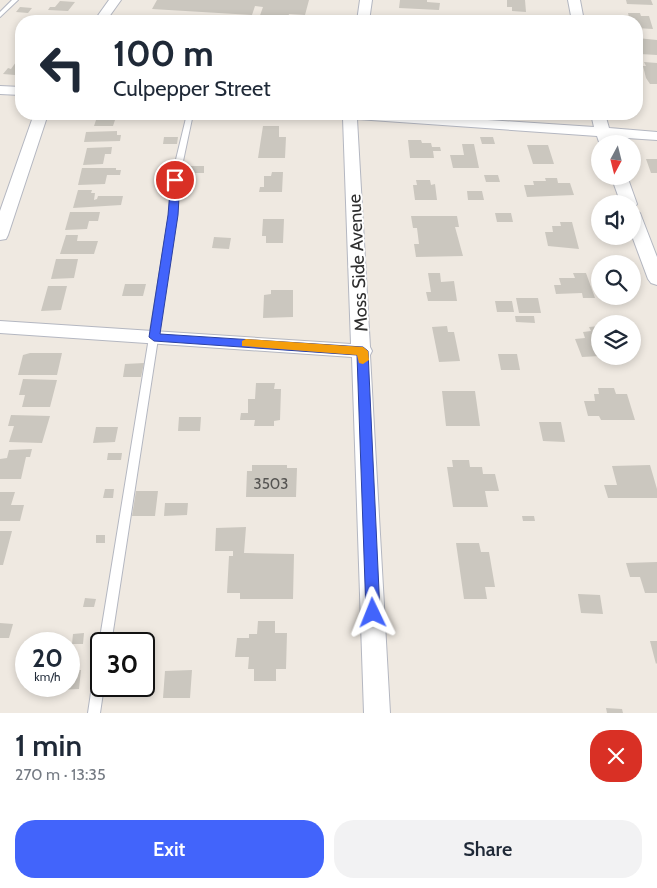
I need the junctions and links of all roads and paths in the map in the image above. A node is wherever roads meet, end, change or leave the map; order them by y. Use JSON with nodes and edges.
{"nodes":[{"id":1,"x":15,"y":0,"type":"edge"},
{"id":2,"x":116,"y":0,"type":"edge"},
{"id":3,"x":366,"y":0,"type":"edge"},
{"id":4,"x":574,"y":0,"type":"edge"},
{"id":5,"x":0,"y":15,"type":"edge"},
{"id":6,"x":105,"y":15,"type":"edge"},
{"id":7,"x":364,"y":15,"type":"edge"},
{"id":8,"x":577,"y":15,"type":"edge"},
{"id":9,"x":0,"y":90,"type":"edge"},
{"id":10,"x":15,"y":91,"type":"edge"},
{"id":11,"x":39,"y":120,"type":"edge"},
{"id":12,"x":189,"y":120,"type":"edge"},
{"id":13,"x":347,"y":120,"type":"edge"},
{"id":14,"x":411,"y":120,"type":"edge"},
{"id":15,"x":600,"y":120,"type":"edge"},
{"id":16,"x":603,"y":135,"type":"edge"},
{"id":17,"x":657,"y":136,"type":"edge"},
{"id":18,"x":591,"y":137,"type":"edge"},
{"id":19,"x":641,"y":137,"type":"edge"},
{"id":20,"x":0,"y":236,"type":"edge"},
{"id":21,"x":641,"y":237,"type":"edge"},
{"id":22,"x":657,"y":279,"type":"edge"},
{"id":23,"x":0,"y":327,"type":"edge"},
{"id":24,"x":154,"y":337,"type":"junction"},
{"id":25,"x":363,"y":351,"type":"junction"},
{"id":26,"x":107,"y":632,"type":"edge"},
{"id":27,"x":96,"y":697,"type":"edge"},
{"id":28,"x":94,"y":713,"type":"edge"},
{"id":29,"x":377,"y":713,"type":"edge"}],
"edges":[{"from":1,"to":5,"type":"lane"},
{"from":2,"to":6,"type":"street"},
{"from":3,"to":7,"type":"street"},
{"from":4,"to":8,"type":"street"},
{"from":9,"to":10,"type":"street"},
{"from":11,"to":20,"type":"street"},
{"from":12,"to":24,"type":"lane"},
{"from":13,"to":25,"type":"street","name":"Moss Side Avenue"},
{"from":14,"to":18,"type":"street"},
{"from":15,"to":16,"type":"street"},
{"from":17,"to":19,"type":"street"},
{"from":21,"to":22,"type":"street"},
{"from":23,"to":24,"type":"street"},
{"from":24,"to":25,"type":"street"},
{"from":24,"to":26,"type":"lane"},
{"from":25,"to":29,"type":"street","name":"Moss Side Avenue"},
{"from":27,"to":28,"type":"lane"}]}
